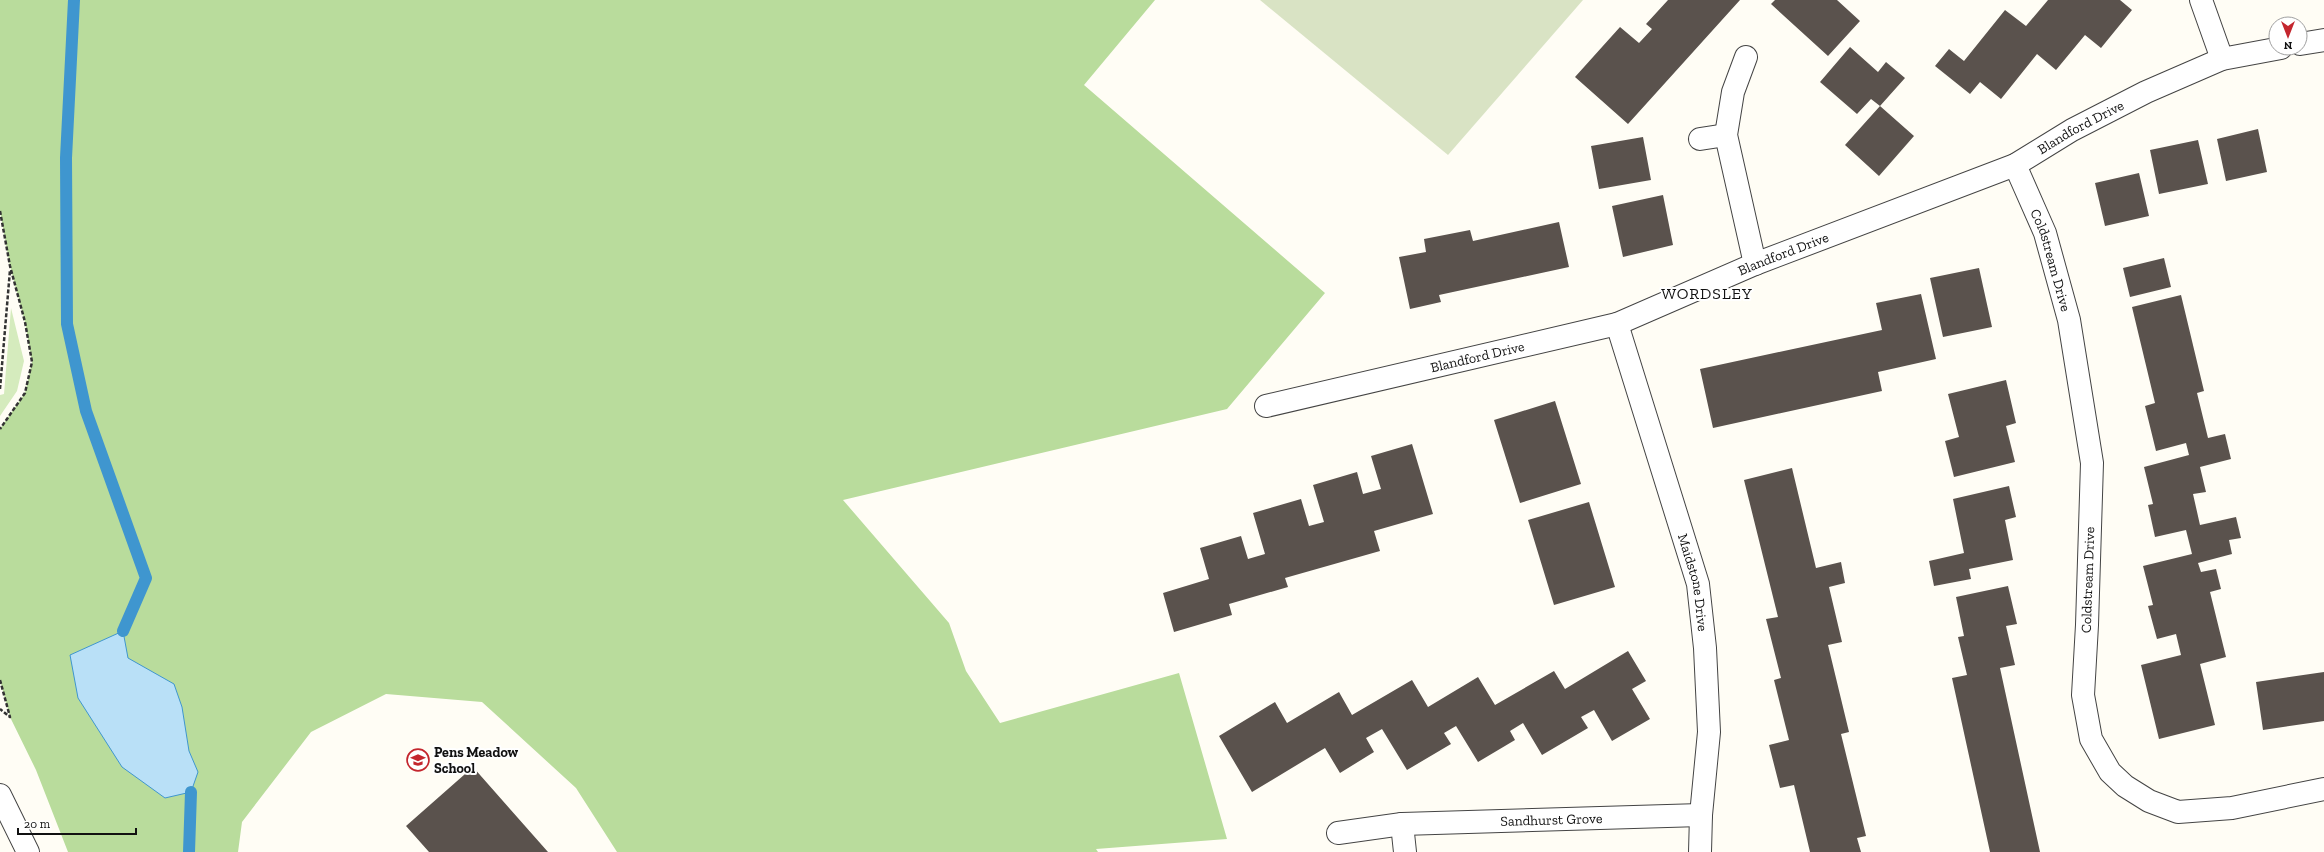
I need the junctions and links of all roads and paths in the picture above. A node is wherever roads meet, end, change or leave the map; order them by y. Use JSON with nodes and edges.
{"nodes":[{"id":1,"x":2201,"y":0,"type":"edge"},
{"id":2,"x":2324,"y":40,"type":"edge"},
{"id":3,"x":2308,"y":43,"type":"edge"},
{"id":4,"x":2268,"y":50,"type":"edge"},
{"id":5,"x":1746,"y":57,"type":"dead end"},
{"id":6,"x":2222,"y":59,"type":"junction"},
{"id":7,"x":1726,"y":135,"type":"junction"},
{"id":8,"x":1700,"y":139,"type":"dead end"},
{"id":9,"x":2015,"y":165,"type":"junction"},
{"id":10,"x":0,"y":211,"type":"edge"},
{"id":11,"x":1756,"y":264,"type":"junction"},
{"id":12,"x":10,"y":266,"type":"junction"},
{"id":13,"x":1617,"y":324,"type":"junction"},
{"id":14,"x":0,"y":390,"type":"edge"},
{"id":15,"x":1266,"y":406,"type":"dead end"},
{"id":16,"x":0,"y":429,"type":"edge"},
{"id":17,"x":0,"y":680,"type":"edge"},
{"id":18,"x":0,"y":709,"type":"edge"},
{"id":19,"x":2324,"y":790,"type":"edge"},
{"id":20,"x":0,"y":795,"type":"edge"},
{"id":21,"x":1701,"y":815,"type":"junction"},
{"id":22,"x":1402,"y":824,"type":"junction"},
{"id":23,"x":1338,"y":833,"type":"dead end"},
{"id":24,"x":28,"y":852,"type":"edge"},
{"id":25,"x":1405,"y":852,"type":"edge"},
{"id":26,"x":1700,"y":852,"type":"edge"}],
"edges":[{"from":1,"to":6,"type":"street"},
{"from":2,"to":3,"type":"street"},
{"from":4,"to":6,"type":"street","name":"Blandford Drive"},
{"from":5,"to":7,"type":"street"},
{"from":6,"to":9,"type":"street","name":"Blandford Drive"},
{"from":7,"to":8,"type":"street"},
{"from":7,"to":11,"type":"street"},
{"from":9,"to":11,"type":"street","name":"Blandford Drive"},
{"from":9,"to":19,"type":"street","name":"Coldstream Drive"},
{"from":10,"to":12,"type":"path"},
{"from":11,"to":13,"type":"street","name":"Blandford Drive"},
{"from":12,"to":14,"type":"path"},
{"from":12,"to":16,"type":"path"},
{"from":13,"to":15,"type":"street","name":"Blandford Drive"},
{"from":13,"to":21,"type":"street","name":"Maidstone Drive"},
{"from":17,"to":18,"type":"path"},
{"from":20,"to":24,"type":"street"},
{"from":21,"to":22,"type":"street","name":"Sandhurst Grove"},
{"from":21,"to":26,"type":"street","name":"Maidstone Drive"},
{"from":22,"to":23,"type":"street","name":"Sandhurst Grove"},
{"from":22,"to":25,"type":"street"}]}
